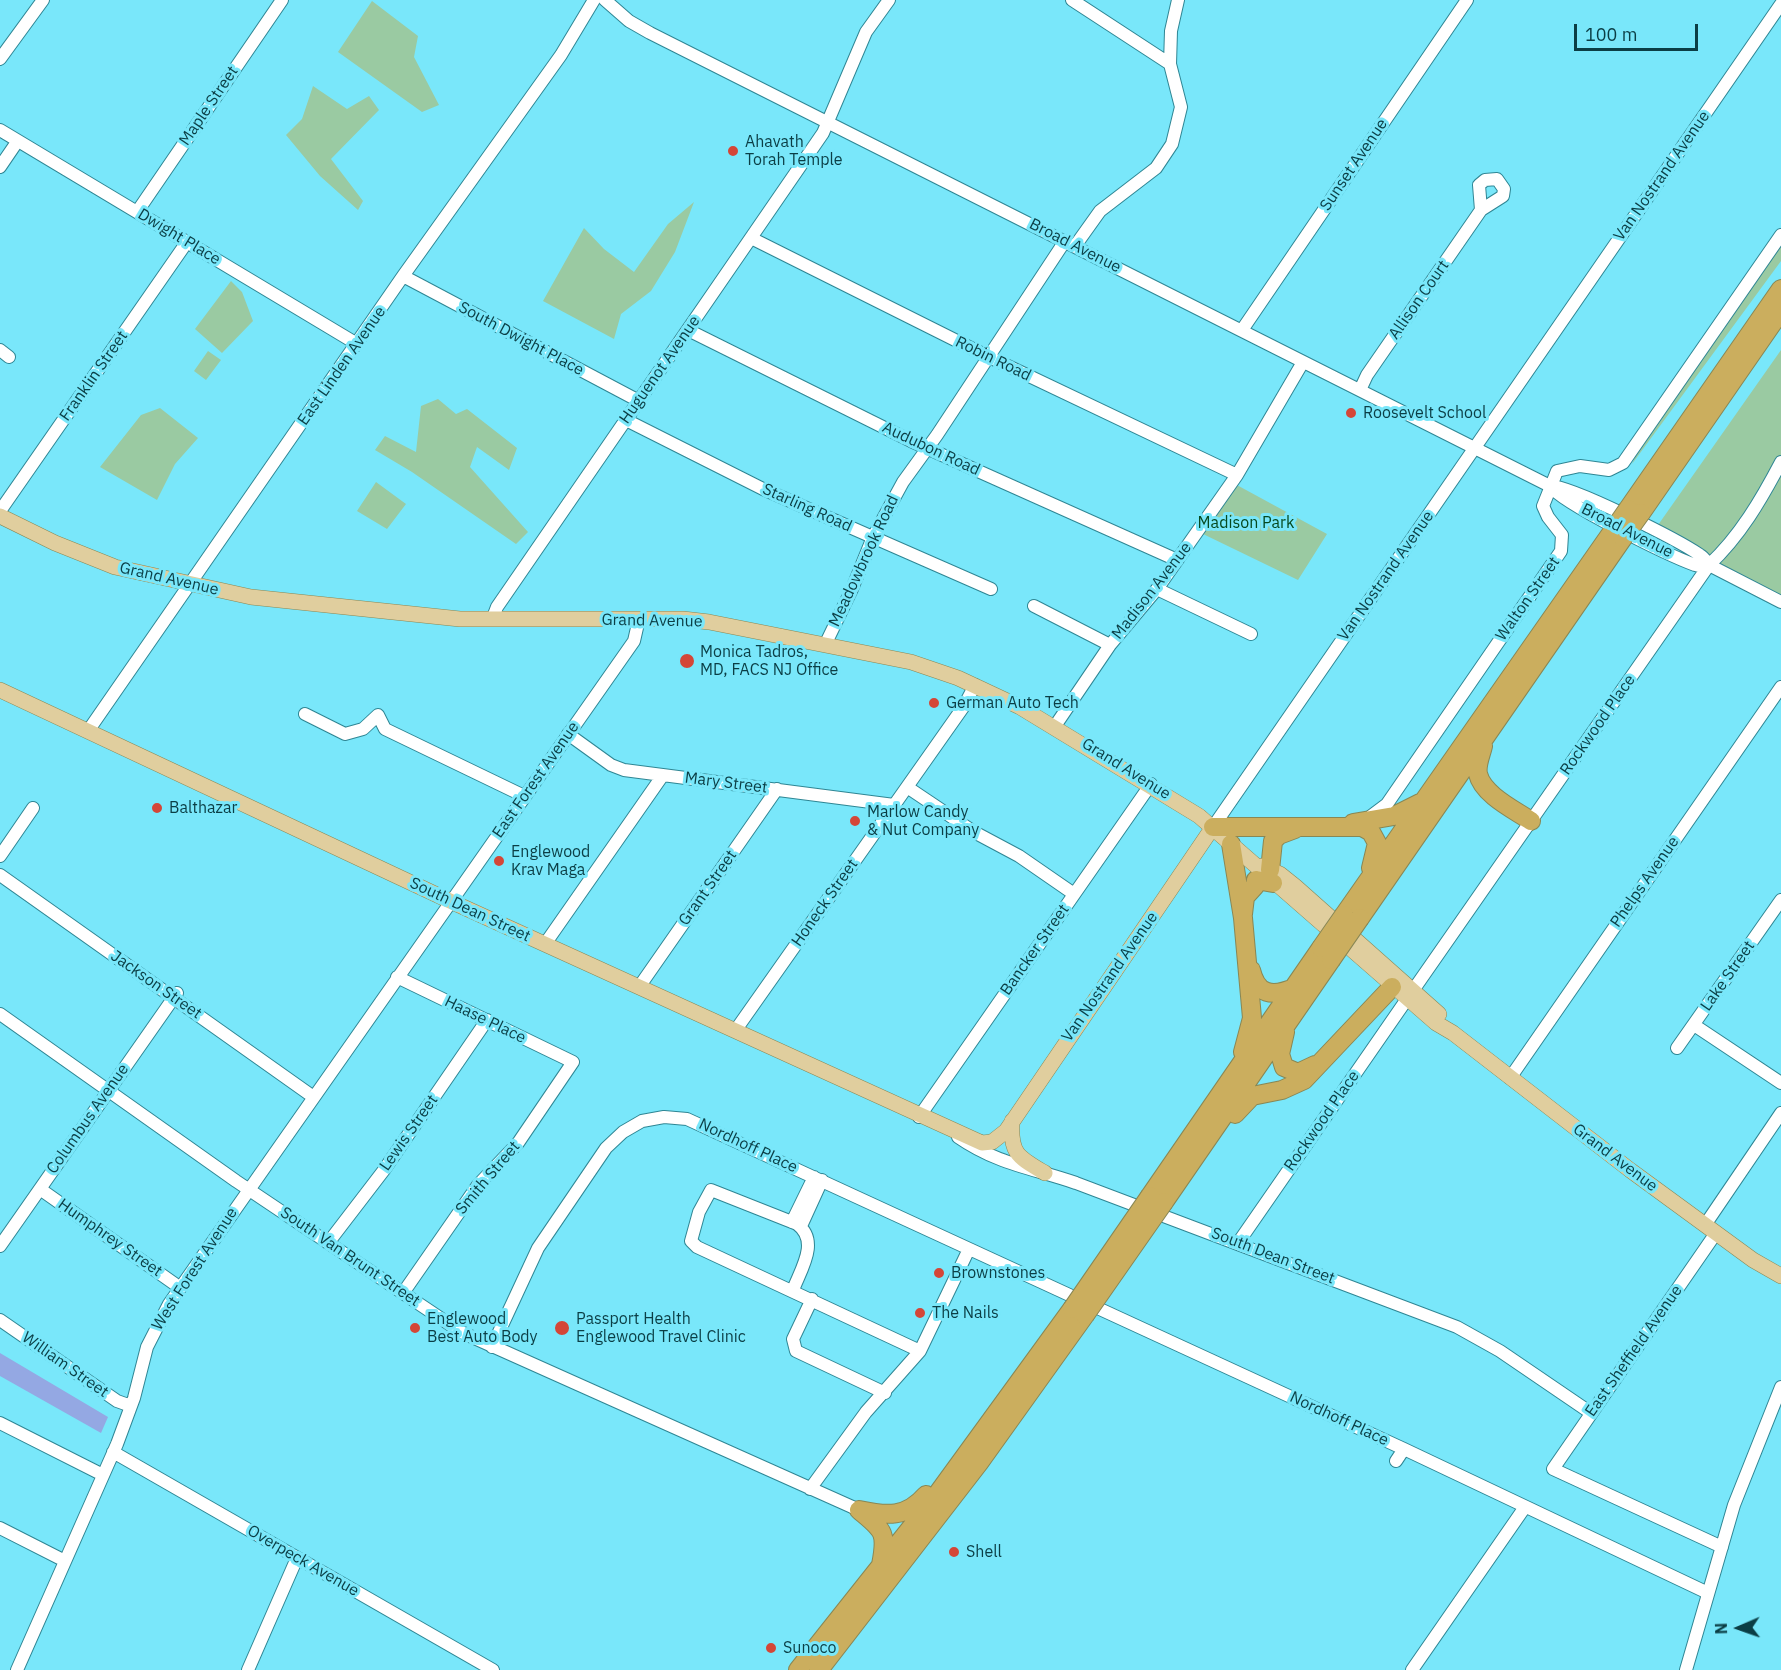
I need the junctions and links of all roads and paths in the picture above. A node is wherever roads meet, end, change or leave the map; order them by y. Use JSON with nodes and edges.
{"nodes":[{"id":1,"x":44,"y":0,"type":"edge"},
{"id":2,"x":282,"y":0,"type":"edge"},
{"id":3,"x":594,"y":0,"type":"edge"},
{"id":4,"x":605,"y":0,"type":"edge"},
{"id":5,"x":889,"y":0,"type":"edge"},
{"id":6,"x":1072,"y":0,"type":"edge"},
{"id":7,"x":1178,"y":0,"type":"edge"},
{"id":8,"x":1467,"y":0,"type":"edge"},
{"id":9,"x":1781,"y":4,"type":"edge"},
{"id":10,"x":0,"y":59,"type":"edge"},
{"id":11,"x":1170,"y":64,"type":"junction"},
{"id":12,"x":828,"y":122,"type":"junction"},
{"id":13,"x":0,"y":130,"type":"edge"},
{"id":14,"x":17,"y":142,"type":"junction"},
{"id":15,"x":0,"y":168,"type":"edge"},
{"id":16,"x":1481,"y":210,"type":"dead end"},
{"id":17,"x":137,"y":212,"type":"junction"},
{"id":18,"x":1781,"y":235,"type":"edge"},
{"id":19,"x":751,"y":238,"type":"junction"},
{"id":20,"x":187,"y":242,"type":"junction"},
{"id":21,"x":1070,"y":243,"type":"junction"},
{"id":22,"x":403,"y":276,"type":"junction"},
{"id":23,"x":1781,"y":289,"type":"edge"},
{"id":24,"x":1781,"y":311,"type":"edge"},
{"id":25,"x":688,"y":330,"type":"junction"},
{"id":26,"x":1242,"y":330,"type":"junction"},
{"id":27,"x":357,"y":344,"type":"junction"},
{"id":28,"x":987,"y":356,"type":"junction"},
{"id":29,"x":1303,"y":362,"type":"junction"},
{"id":30,"x":1360,"y":390,"type":"junction"},
{"id":31,"x":639,"y":401,"type":"junction"},
{"id":32,"x":626,"y":420,"type":"junction"},
{"id":33,"x":927,"y":448,"type":"junction"},
{"id":34,"x":1474,"y":448,"type":"junction"},
{"id":35,"x":1781,"y":462,"type":"edge"},
{"id":36,"x":1237,"y":475,"type":"junction"},
{"id":37,"x":1550,"y":486,"type":"junction"},
{"id":38,"x":0,"y":511,"type":"edge"},
{"id":39,"x":1634,"y":511,"type":"junction"},
{"id":40,"x":0,"y":516,"type":"edge"},
{"id":41,"x":1618,"y":535,"type":"junction"},
{"id":42,"x":873,"y":537,"type":"junction"},
{"id":43,"x":1178,"y":560,"type":"junction"},
{"id":44,"x":1709,"y":566,"type":"junction"},
{"id":45,"x":189,"y":585,"type":"junction"},
{"id":46,"x":992,"y":588,"type":"dead end"},
{"id":47,"x":1157,"y":589,"type":"junction"},
{"id":48,"x":1781,"y":602,"type":"edge"},
{"id":49,"x":1034,"y":606,"type":"dead end"},
{"id":50,"x":639,"y":619,"type":"junction"},
{"id":51,"x":492,"y":620,"type":"junction"},
{"id":52,"x":1251,"y":634,"type":"dead end"},
{"id":53,"x":825,"y":643,"type":"junction"},
{"id":54,"x":1110,"y":645,"type":"junction"},
{"id":55,"x":975,"y":685,"type":"junction"},
{"id":56,"x":1781,"y":687,"type":"edge"},
{"id":57,"x":0,"y":690,"type":"edge"},
{"id":58,"x":305,"y":714,"type":"dead end"},
{"id":59,"x":1055,"y":726,"type":"junction"},
{"id":60,"x":88,"y":731,"type":"junction"},
{"id":61,"x":568,"y":734,"type":"junction"},
{"id":62,"x":1486,"y":737,"type":"junction"},
{"id":63,"x":663,"y":775,"type":"junction"},
{"id":64,"x":1150,"y":784,"type":"junction"},
{"id":65,"x":907,"y":787,"type":"junction"},
{"id":66,"x":777,"y":789,"type":"junction"},
{"id":67,"x":1447,"y":792,"type":"junction"},
{"id":68,"x":1494,"y":795,"type":"junction"},
{"id":69,"x":524,"y":796,"type":"junction"},
{"id":70,"x":1424,"y":800,"type":"junction"},
{"id":71,"x":894,"y":805,"type":"junction"},
{"id":72,"x":33,"y":808,"type":"dead end"},
{"id":73,"x":1363,"y":820,"type":"junction"},
{"id":74,"x":1531,"y":821,"type":"junction"},
{"id":75,"x":1342,"y":825,"type":"junction"},
{"id":76,"x":1213,"y":827,"type":"junction"},
{"id":77,"x":1297,"y":829,"type":"junction"},
{"id":78,"x":1231,"y":844,"type":"junction"},
{"id":79,"x":0,"y":856,"type":"edge"},
{"id":80,"x":1267,"y":873,"type":"junction"},
{"id":81,"x":0,"y":874,"type":"edge"},
{"id":82,"x":1366,"y":884,"type":"junction"},
{"id":83,"x":1074,"y":894,"type":"junction"},
{"id":84,"x":1781,"y":900,"type":"edge"},
{"id":85,"x":450,"y":901,"type":"junction"},
{"id":86,"x":1352,"y":917,"type":"junction"},
{"id":87,"x":1243,"y":918,"type":"junction"},
{"id":88,"x":544,"y":944,"type":"junction"},
{"id":89,"x":1326,"y":954,"type":"junction"},
{"id":90,"x":1247,"y":956,"type":"junction"},
{"id":91,"x":405,"y":967,"type":"joint"},
{"id":92,"x":397,"y":977,"type":"junction"},
{"id":93,"x":639,"y":987,"type":"junction"},
{"id":94,"x":1392,"y":987,"type":"junction"},
{"id":95,"x":1294,"y":988,"type":"junction"},
{"id":96,"x":1410,"y":994,"type":"junction"},
{"id":97,"x":175,"y":996,"type":"junction"},
{"id":98,"x":0,"y":1014,"type":"edge"},
{"id":99,"x":487,"y":1020,"type":"junction"},
{"id":100,"x":1287,"y":1024,"type":"junction"},
{"id":101,"x":1694,"y":1025,"type":"junction"},
{"id":102,"x":735,"y":1031,"type":"junction"},
{"id":103,"x":1677,"y":1048,"type":"dead end"},
{"id":104,"x":573,"y":1062,"type":"joint"},
{"id":105,"x":1319,"y":1062,"type":"junction"},
{"id":106,"x":1236,"y":1072,"type":"junction"},
{"id":107,"x":1510,"y":1078,"type":"junction"},
{"id":108,"x":1781,"y":1083,"type":"edge"},
{"id":109,"x":108,"y":1091,"type":"junction"},
{"id":110,"x":312,"y":1096,"type":"junction"},
{"id":111,"x":1781,"y":1113,"type":"edge"},
{"id":112,"x":920,"y":1117,"type":"junction"},
{"id":113,"x":1012,"y":1121,"type":"junction"},
{"id":114,"x":942,"y":1126,"type":"junction"},
{"id":115,"x":987,"y":1144,"type":"joint"},
{"id":116,"x":1200,"y":1150,"type":"junction"},
{"id":117,"x":1046,"y":1173,"type":"junction"},
{"id":118,"x":818,"y":1179,"type":"junction"},
{"id":119,"x":40,"y":1189,"type":"junction"},
{"id":120,"x":248,"y":1189,"type":"junction"},
{"id":121,"x":1157,"y":1199,"type":"junction"},
{"id":122,"x":797,"y":1224,"type":"junction"},
{"id":123,"x":1710,"y":1229,"type":"junction"},
{"id":124,"x":328,"y":1243,"type":"junction"},
{"id":125,"x":1238,"y":1243,"type":"junction"},
{"id":126,"x":0,"y":1246,"type":"edge"},
{"id":127,"x":969,"y":1249,"type":"junction"},
{"id":128,"x":1781,"y":1276,"type":"edge"},
{"id":129,"x":179,"y":1287,"type":"junction"},
{"id":130,"x":793,"y":1290,"type":"junction"},
{"id":131,"x":403,"y":1293,"type":"junction"},
{"id":132,"x":812,"y":1299,"type":"junction"},
{"id":133,"x":1078,"y":1312,"type":"junction"},
{"id":134,"x":0,"y":1320,"type":"edge"},
{"id":135,"x":492,"y":1347,"type":"junction"},
{"id":136,"x":920,"y":1351,"type":"junction"},
{"id":137,"x":1781,"y":1387,"type":"edge"},
{"id":138,"x":885,"y":1392,"type":"junction"},
{"id":139,"x":129,"y":1411,"type":"junction"},
{"id":140,"x":1591,"y":1413,"type":"junction"},
{"id":141,"x":0,"y":1423,"type":"edge"},
{"id":142,"x":115,"y":1448,"type":"junction"},
{"id":143,"x":1404,"y":1449,"type":"junction"},
{"id":144,"x":970,"y":1452,"type":"junction"},
{"id":145,"x":1396,"y":1461,"type":"dead end"},
{"id":146,"x":103,"y":1475,"type":"junction"},
{"id":147,"x":810,"y":1488,"type":"junction"},
{"id":148,"x":1525,"y":1507,"type":"junction"},
{"id":149,"x":859,"y":1510,"type":"junction"},
{"id":150,"x":0,"y":1528,"type":"edge"},
{"id":151,"x":1722,"y":1547,"type":"junction"},
{"id":152,"x":297,"y":1558,"type":"junction"},
{"id":153,"x":65,"y":1561,"type":"junction"},
{"id":154,"x":880,"y":1568,"type":"junction"},
{"id":155,"x":1708,"y":1593,"type":"junction"},
{"id":156,"x":864,"y":1612,"type":"junction"},
{"id":157,"x":17,"y":1670,"type":"edge"},
{"id":158,"x":248,"y":1670,"type":"edge"},
{"id":159,"x":493,"y":1670,"type":"edge"},
{"id":160,"x":798,"y":1670,"type":"edge"},
{"id":161,"x":819,"y":1670,"type":"edge"},
{"id":162,"x":833,"y":1670,"type":"edge"},
{"id":163,"x":1412,"y":1670,"type":"edge"},
{"id":164,"x":1686,"y":1670,"type":"edge"}],
"edges":[{"from":1,"to":10,"type":"street"},
{"from":2,"to":17,"type":"street","name":"Maple Street"},
{"from":3,"to":22,"type":"street","name":"East Linden Avenue"},
{"from":4,"to":12,"type":"street","name":"Broad Avenue"},
{"from":5,"to":12,"type":"street","name":"Huguenot Avenue"},
{"from":6,"to":11,"type":"street"},
{"from":7,"to":11,"type":"street","name":"Meadowbrook Road"},
{"from":8,"to":26,"type":"street","name":"Sunset Avenue"},
{"from":9,"to":34,"type":"street","name":"Van Nostrand Avenue"},
{"from":11,"to":21,"type":"street","name":"Meadowbrook Road"},
{"from":12,"to":19,"type":"street","name":"Huguenot Avenue"},
{"from":12,"to":21,"type":"street","name":"Broad Avenue"},
{"from":13,"to":14,"type":"street","name":"Dwight Place"},
{"from":14,"to":15,"type":"street"},
{"from":14,"to":17,"type":"street","name":"Dwight Place"},
{"from":16,"to":30,"type":"street","name":"Allison Court"},
{"from":17,"to":20,"type":"street","name":"Dwight Place"},
{"from":18,"to":37,"type":"street"},
{"from":19,"to":25,"type":"street","name":"Huguenot Avenue"},
{"from":19,"to":28,"type":"street","name":"Robin Road"},
{"from":20,"to":27,"type":"street","name":"Dwight Place"},
{"from":20,"to":38,"type":"street","name":"Franklin Street"},
{"from":21,"to":26,"type":"street","name":"Broad Avenue"},
{"from":21,"to":28,"type":"street","name":"Meadowbrook Road"},
{"from":22,"to":27,"type":"street","name":"East Linden Avenue"},
{"from":22,"to":31,"type":"street","name":"South Dwight Place"},
{"from":23,"to":39,"type":"highway"},
{"from":24,"to":39,"type":"highway"},
{"from":25,"to":31,"type":"street","name":"Huguenot Avenue"},
{"from":25,"to":33,"type":"street","name":"Audubon Road"},
{"from":26,"to":29,"type":"street","name":"Broad Avenue"},
{"from":27,"to":45,"type":"street","name":"East Linden Avenue"},
{"from":28,"to":33,"type":"street","name":"Meadowbrook Road"},
{"from":28,"to":36,"type":"street","name":"Robin Road"},
{"from":29,"to":30,"type":"street","name":"Broad Avenue"},
{"from":29,"to":36,"type":"street","name":"Madison Avenue"},
{"from":30,"to":34,"type":"street","name":"Broad Avenue"},
{"from":31,"to":32,"type":"street","name":"Huguenot Avenue"},
{"from":32,"to":42,"type":"street","name":"Starling Road"},
{"from":32,"to":51,"type":"street","name":"Huguenot Avenue"},
{"from":33,"to":42,"type":"street","name":"Meadowbrook Road"},
{"from":33,"to":43,"type":"street","name":"Audubon Road"},
{"from":34,"to":37,"type":"street","name":"Broad Avenue"},
{"from":34,"to":76,"type":"street","name":"Van Nostrand Avenue"},
{"from":35,"to":44,"type":"street","name":"Rockwood Place"},
{"from":36,"to":43,"type":"street","name":"Madison Avenue"},
{"from":37,"to":44,"type":"street","name":"Broad Avenue"},
{"from":37,"to":73,"type":"street","name":"Walton Street"},
{"from":39,"to":41,"type":"highway","bridge":true},
{"from":40,"to":45,"type":"main road","name":"Grand Avenue"},
{"from":41,"to":62,"type":"highway"},
{"from":41,"to":70,"type":"highway"},
{"from":42,"to":46,"type":"street","name":"Starling Road"},
{"from":42,"to":53,"type":"street","name":"Meadowbrook Road"},
{"from":43,"to":47,"type":"street","name":"Madison Avenue"},
{"from":44,"to":48,"type":"street","name":"Broad Avenue"},
{"from":44,"to":74,"type":"street","name":"Rockwood Place"},
{"from":45,"to":51,"type":"main road","name":"Grand Avenue"},
{"from":45,"to":60,"type":"street","name":"East Linden Avenue"},
{"from":47,"to":52,"type":"street"},
{"from":47,"to":54,"type":"street","name":"Madison Avenue"},
{"from":49,"to":54,"type":"street"},
{"from":50,"to":51,"type":"main road","name":"Grand Avenue"},
{"from":50,"to":53,"type":"main road","name":"Grand Avenue"},
{"from":50,"to":61,"type":"street","name":"East Forest Avenue"},
{"from":53,"to":55,"type":"main road","name":"Grand Avenue"},
{"from":54,"to":59,"type":"street","name":"Madison Avenue"},
{"from":55,"to":59,"type":"main road","name":"Grand Avenue"},
{"from":55,"to":65,"type":"street","name":"Honeck Street"},
{"from":56,"to":107,"type":"street","name":"Phelps Avenue"},
{"from":57,"to":60,"type":"main road","name":"South Dean Street"},
{"from":58,"to":69,"type":"street"},
{"from":59,"to":64,"type":"main road","name":"Grand Avenue"},
{"from":60,"to":85,"type":"main road","name":"South Dean Street"},
{"from":61,"to":63,"type":"street","name":"Mary Street"},
{"from":61,"to":69,"type":"street","name":"East Forest Avenue"},
{"from":62,"to":67,"type":"highway"},
{"from":62,"to":68,"type":"highway"},
{"from":63,"to":66,"type":"street","name":"Mary Street"},
{"from":63,"to":88,"type":"street"},
{"from":64,"to":76,"type":"main road","name":"Grand Avenue"},
{"from":64,"to":83,"type":"street","name":"Bancker Street"},
{"from":65,"to":71,"type":"street","name":"Honeck Street"},
{"from":65,"to":83,"type":"street"},
{"from":66,"to":71,"type":"street","name":"Mary Street"},
{"from":66,"to":93,"type":"street","name":"Grant Street"},
{"from":67,"to":68,"type":"highway"},
{"from":67,"to":86,"type":"highway"},
{"from":68,"to":74,"type":"highway"},
{"from":69,"to":85,"type":"street","name":"East Forest Avenue"},
{"from":70,"to":73,"type":"highway"},
{"from":70,"to":82,"type":"highway"},
{"from":71,"to":102,"type":"street","name":"Honeck Street"},
{"from":72,"to":79,"type":"street"},
{"from":73,"to":75,"type":"highway"},
{"from":74,"to":96,"type":"street","name":"Rockwood Place"},
{"from":75,"to":77,"type":"highway"},
{"from":75,"to":82,"type":"highway"},
{"from":76,"to":77,"type":"highway"},
{"from":76,"to":78,"type":"main road","name":"Grand Avenue"},
{"from":76,"to":113,"type":"main road","name":"Van Nostrand Avenue"},
{"from":77,"to":80,"type":"highway"},
{"from":78,"to":80,"type":"main road","name":"Grand Avenue"},
{"from":78,"to":87,"type":"highway"},
{"from":80,"to":87,"type":"highway"},
{"from":80,"to":94,"type":"main road","name":"Grand Avenue"},
{"from":80,"to":96,"type":"main road","name":"Grand Avenue"},
{"from":81,"to":97,"type":"street","name":"Jackson Street"},
{"from":82,"to":86,"type":"highway"},
{"from":83,"to":112,"type":"street","name":"Bancker Street"},
{"from":84,"to":101,"type":"street","name":"Lake Street"},
{"from":85,"to":88,"type":"main road","name":"South Dean Street"},
{"from":85,"to":91,"type":"street","name":"East Forest Avenue"},
{"from":86,"to":89,"type":"highway","bridge":true},
{"from":87,"to":90,"type":"highway"},
{"from":88,"to":93,"type":"main road","name":"South Dean Street"},
{"from":89,"to":95,"type":"highway"},
{"from":89,"to":100,"type":"highway"},
{"from":90,"to":95,"type":"highway"},
{"from":90,"to":106,"type":"highway"},
{"from":91,"to":92,"type":"street","name":"West Forest Avenue"},
{"from":92,"to":99,"type":"street","name":"Haase Place"},
{"from":92,"to":110,"type":"street","name":"West Forest Avenue"},
{"from":93,"to":102,"type":"main road","name":"South Dean Street"},
{"from":94,"to":96,"type":"main road","name":"Grand Avenue"},
{"from":94,"to":105,"type":"highway"},
{"from":95,"to":106,"type":"highway"},
{"from":96,"to":107,"type":"main road","name":"Grand Avenue"},
{"from":96,"to":125,"type":"street","name":"Rockwood Place"},
{"from":97,"to":109,"type":"street","name":"Columbus Avenue"},
{"from":97,"to":110,"type":"street","name":"Jackson Street"},
{"from":98,"to":109,"type":"street","name":"South Van Brunt Street"},
{"from":99,"to":104,"type":"street","name":"Haase Place"},
{"from":99,"to":124,"type":"street","name":"Lewis Street"},
{"from":100,"to":105,"type":"highway"},
{"from":100,"to":116,"type":"highway"},
{"from":101,"to":103,"type":"street"},
{"from":101,"to":108,"type":"street","name":"Lake Street"},
{"from":102,"to":112,"type":"main road","name":"South Dean Street"},
{"from":104,"to":131,"type":"street","name":"Smith Street"},
{"from":105,"to":116,"type":"highway"},
{"from":106,"to":121,"type":"highway"},
{"from":107,"to":123,"type":"main road","name":"Grand Avenue"},
{"from":109,"to":119,"type":"street","name":"Columbus Avenue"},
{"from":109,"to":120,"type":"street","name":"South Van Brunt Street"},
{"from":110,"to":120,"type":"street","name":"West Forest Avenue"},
{"from":111,"to":123,"type":"street","name":"East Sheffield Avenue"},
{"from":112,"to":114,"type":"main road","name":"South Dean Street"},
{"from":113,"to":115,"type":"main road","name":"Van Nostrand Avenue"},
{"from":113,"to":117,"type":"main road"},
{"from":114,"to":115,"type":"main road","name":"South Dean Street"},
{"from":114,"to":117,"type":"street","name":"South Dean Street"},
{"from":116,"to":121,"type":"highway"},
{"from":117,"to":125,"type":"street","name":"South Dean Street"},
{"from":118,"to":122,"type":"street"},
{"from":118,"to":127,"type":"street","name":"Nordhoff Place"},
{"from":118,"to":135,"type":"street","name":"Nordhoff Place"},
{"from":119,"to":126,"type":"street","name":"Columbus Avenue"},
{"from":119,"to":129,"type":"street","name":"Humphrey Street"},
{"from":120,"to":124,"type":"street","name":"South Van Brunt Street"},
{"from":120,"to":129,"type":"street","name":"West Forest Avenue"},
{"from":121,"to":133,"type":"highway","bridge":true},
{"from":122,"to":130,"type":"street"},
{"from":122,"to":130,"type":"street"},
{"from":123,"to":128,"type":"main road","name":"Grand Avenue"},
{"from":123,"to":140,"type":"street","name":"East Sheffield Avenue"},
{"from":124,"to":131,"type":"street","name":"South Van Brunt Street"},
{"from":125,"to":140,"type":"street","name":"South Dean Street"},
{"from":127,"to":136,"type":"street"},
{"from":127,"to":143,"type":"street","name":"Nordhoff Place"},
{"from":129,"to":139,"type":"street","name":"West Forest Avenue"},
{"from":130,"to":132,"type":"street"},
{"from":131,"to":135,"type":"street","name":"South Van Brunt Street"},
{"from":132,"to":136,"type":"street"},
{"from":132,"to":138,"type":"street"},
{"from":133,"to":144,"type":"highway"},
{"from":133,"to":156,"type":"highway"},
{"from":134,"to":139,"type":"street","name":"William Street"},
{"from":135,"to":147,"type":"street","name":"South Van Brunt Street"},
{"from":136,"to":138,"type":"street"},
{"from":137,"to":151,"type":"street"},
{"from":138,"to":147,"type":"street"},
{"from":139,"to":142,"type":"street","name":"West Forest Avenue"},
{"from":140,"to":151,"type":"street","name":"East Sheffield Avenue"},
{"from":141,"to":146,"type":"street"},
{"from":142,"to":146,"type":"street","name":"West Forest Avenue"},
{"from":142,"to":152,"type":"street","name":"Overpeck Avenue"},
{"from":143,"to":145,"type":"street"},
{"from":143,"to":148,"type":"street","name":"Nordhoff Place"},
{"from":144,"to":149,"type":"highway"},
{"from":144,"to":154,"type":"highway"},
{"from":146,"to":153,"type":"street","name":"West Forest Avenue"},
{"from":147,"to":149,"type":"street","name":"South Van Brunt Street"},
{"from":148,"to":155,"type":"street","name":"Nordhoff Place"},
{"from":148,"to":163,"type":"street"},
{"from":149,"to":154,"type":"highway"},
{"from":150,"to":153,"type":"street"},
{"from":151,"to":155,"type":"street"},
{"from":152,"to":158,"type":"street"},
{"from":152,"to":159,"type":"street","name":"Overpeck Avenue"},
{"from":153,"to":157,"type":"street","name":"West Forest Avenue"},
{"from":154,"to":160,"type":"highway"},
{"from":155,"to":164,"type":"street"},
{"from":156,"to":161,"type":"highway"},
{"from":156,"to":162,"type":"highway"}]}
